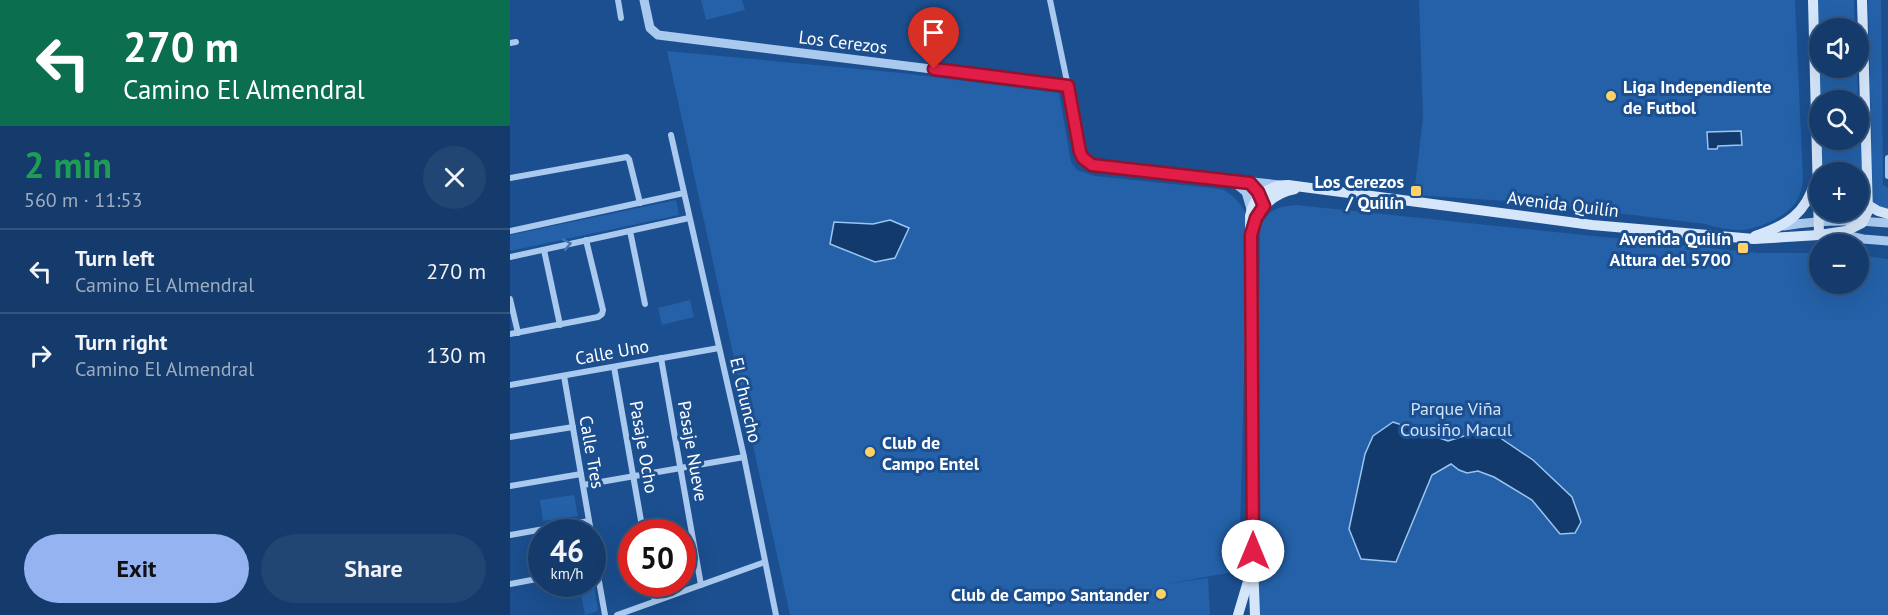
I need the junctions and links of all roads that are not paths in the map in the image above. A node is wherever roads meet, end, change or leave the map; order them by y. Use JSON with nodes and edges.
{"nodes":[{"id":1,"x":618,"y":0,"type":"edge"},
{"id":2,"x":644,"y":0,"type":"edge"},
{"id":3,"x":1050,"y":0,"type":"edge"},
{"id":4,"x":1813,"y":0,"type":"edge"},
{"id":5,"x":1862,"y":0,"type":"edge"},
{"id":6,"x":621,"y":18,"type":"dead end"},
{"id":7,"x":1068,"y":86,"type":"junction"},
{"id":8,"x":671,"y":135,"type":"dead end"},
{"id":9,"x":1888,"y":158,"type":"edge"},
{"id":10,"x":1817,"y":162,"type":"edge"},
{"id":11,"x":1863,"y":162,"type":"edge"},
{"id":12,"x":1888,"y":176,"type":"edge"},
{"id":13,"x":510,"y":178,"type":"edge"},
{"id":14,"x":1232,"y":181,"type":"junction"},
{"id":15,"x":1250,"y":183,"type":"junction"},
{"id":16,"x":1280,"y":185,"type":"junction"},
{"id":17,"x":1305,"y":189,"type":"junction"},
{"id":18,"x":684,"y":193,"type":"junction"},
{"id":19,"x":1809,"y":196,"type":"edge"},
{"id":20,"x":1262,"y":201,"type":"junction"},
{"id":21,"x":640,"y":203,"type":"junction"},
{"id":22,"x":1251,"y":209,"type":"junction"},
{"id":23,"x":1869,"y":212,"type":"edge"},
{"id":24,"x":1888,"y":214,"type":"edge"},
{"id":25,"x":1869,"y":215,"type":"edge"},
{"id":26,"x":689,"y":218,"type":"junction"},
{"id":27,"x":1812,"y":222,"type":"edge"},
{"id":28,"x":1857,"y":222,"type":"edge"},
{"id":29,"x":1888,"y":224,"type":"edge"},
{"id":30,"x":1784,"y":226,"type":"junction"},
{"id":31,"x":510,"y":231,"type":"edge"},
{"id":32,"x":630,"y":231,"type":"junction"},
{"id":33,"x":1836,"y":233,"type":"junction"},
{"id":34,"x":1828,"y":234,"type":"edge"},
{"id":35,"x":1251,"y":235,"type":"junction"},
{"id":36,"x":1809,"y":236,"type":"edge"},
{"id":37,"x":1748,"y":238,"type":"junction"},
{"id":38,"x":586,"y":240,"type":"junction"},
{"id":39,"x":1888,"y":241,"type":"edge"},
{"id":40,"x":544,"y":250,"type":"junction"},
{"id":41,"x":510,"y":257,"type":"edge"},
{"id":42,"x":510,"y":299,"type":"edge"},
{"id":43,"x":645,"y":304,"type":"dead end"},
{"id":44,"x":560,"y":325,"type":"junction"},
{"id":45,"x":518,"y":333,"type":"junction"},
{"id":46,"x":510,"y":334,"type":"edge"},
{"id":47,"x":719,"y":348,"type":"junction"},
{"id":48,"x":661,"y":358,"type":"junction"},
{"id":49,"x":614,"y":367,"type":"junction"},
{"id":50,"x":564,"y":376,"type":"junction"},
{"id":51,"x":510,"y":385,"type":"edge"},
{"id":52,"x":573,"y":427,"type":"junction"},
{"id":53,"x":510,"y":437,"type":"edge"},
{"id":54,"x":744,"y":457,"type":"junction"},
{"id":55,"x":680,"y":468,"type":"junction"},
{"id":56,"x":581,"y":474,"type":"junction"},
{"id":57,"x":633,"y":476,"type":"junction"},
{"id":58,"x":583,"y":485,"type":"junction"},
{"id":59,"x":510,"y":486,"type":"edge"},
{"id":60,"x":589,"y":519,"type":"edge"},
{"id":61,"x":641,"y":519,"type":"edge"},
{"id":62,"x":528,"y":532,"type":"edge"},
{"id":63,"x":510,"y":535,"type":"edge"},
{"id":64,"x":765,"y":562,"type":"junction"},
{"id":65,"x":1253,"y":563,"type":"junction"},
{"id":66,"x":528,"y":581,"type":"edge"},
{"id":67,"x":510,"y":584,"type":"edge"},
{"id":68,"x":701,"y":585,"type":"junction"},
{"id":69,"x":601,"y":597,"type":"edge"},
{"id":70,"x":654,"y":597,"type":"edge"},
{"id":71,"x":655,"y":601,"type":"junction"},
{"id":72,"x":605,"y":615,"type":"edge"},
{"id":73,"x":617,"y":615,"type":"edge"},
{"id":74,"x":776,"y":615,"type":"edge"},
{"id":75,"x":1238,"y":615,"type":"edge"},
{"id":76,"x":1255,"y":615,"type":"edge"}],
"edges":[{"from":1,"to":6,"type":"street"},
{"from":2,"to":7,"type":"street","name":"Los Cerezos"},
{"from":3,"to":7,"type":"street"},
{"from":4,"to":10,"type":"main road"},
{"from":5,"to":11,"type":"main road"},
{"from":7,"to":14,"type":"street"},
{"from":8,"to":18,"type":"street","name":"El Chuncho"},
{"from":9,"to":12,"type":"street"},
{"from":13,"to":21,"type":"street"},
{"from":14,"to":15,"type":"street"},
{"from":14,"to":22,"type":"street"},
{"from":15,"to":16,"type":"street"},
{"from":15,"to":20,"type":"main road"},
{"from":16,"to":17,"type":"main road","name":"Avenida Quilín"},
{"from":16,"to":20,"type":"main road","name":"Avenida Quilín"},
{"from":17,"to":20,"type":"main road","name":"Avenida Quilín"},
{"from":17,"to":37,"type":"main road","name":"Avenida Quilín"},
{"from":18,"to":21,"type":"street"},
{"from":18,"to":26,"type":"street","name":"El Chuncho"},
{"from":19,"to":30,"type":"main road"},
{"from":20,"to":22,"type":"main road","name":"Avenida Quilín"},
{"from":20,"to":35,"type":"main road"},
{"from":21,"to":31,"type":"street"},
{"from":22,"to":35,"type":"main road"},
{"from":23,"to":24,"type":"main road"},
{"from":25,"to":29,"type":"street"},
{"from":26,"to":32,"type":"street"},
{"from":26,"to":47,"type":"street","name":"El Chuncho"},
{"from":27,"to":30,"type":"street"},
{"from":28,"to":33,"type":"main road","name":"Avenida Quilín"},
{"from":30,"to":37,"type":"main road"},
{"from":32,"to":38,"type":"street"},
{"from":32,"to":43,"type":"street"},
{"from":33,"to":34,"type":"main road","name":"Avenida Quilín"},
{"from":33,"to":39,"type":"street"},
{"from":35,"to":65,"type":"main road"},
{"from":36,"to":37,"type":"main road","name":"Avenida Quilín"},
{"from":40,"to":38,"type":"street","one_way":true},
{"from":38,"to":44,"type":"street"},
{"from":40,"to":41,"type":"street"},
{"from":40,"to":44,"type":"street"},
{"from":42,"to":45,"type":"street"},
{"from":44,"to":45,"type":"street"},
{"from":45,"to":46,"type":"street"},
{"from":47,"to":48,"type":"street","name":"Calle Uno"},
{"from":47,"to":54,"type":"street","name":"El Chuncho"},
{"from":48,"to":49,"type":"street","name":"Calle Uno"},
{"from":48,"to":55,"type":"street","name":"Pasaje Nueve"},
{"from":49,"to":50,"type":"street","name":"Calle Uno"},
{"from":49,"to":57,"type":"street","name":"Pasaje Ocho"},
{"from":50,"to":51,"type":"street","name":"Calle Uno"},
{"from":50,"to":52,"type":"street","name":"Calle Tres"},
{"from":52,"to":53,"type":"street"},
{"from":52,"to":56,"type":"street","name":"Calle Tres"},
{"from":54,"to":55,"type":"street"},
{"from":54,"to":64,"type":"street","name":"El Chuncho"},
{"from":55,"to":57,"type":"street"},
{"from":55,"to":68,"type":"street","name":"Pasaje Nueve"},
{"from":56,"to":58,"type":"street","name":"Calle Tres"},
{"from":56,"to":59,"type":"street"},
{"from":57,"to":58,"type":"street"},
{"from":57,"to":61,"type":"street","name":"Pasaje Ocho"},
{"from":58,"to":60,"type":"street","name":"Calle Tres"},
{"from":62,"to":63,"type":"street"},
{"from":64,"to":68,"type":"street"},
{"from":64,"to":74,"type":"street","name":"El Chuncho"},
{"from":65,"to":75,"type":"main road"},
{"from":65,"to":76,"type":"main road"},
{"from":66,"to":67,"type":"street"},
{"from":68,"to":71,"type":"street"},
{"from":69,"to":72,"type":"street"},
{"from":70,"to":71,"type":"street"},
{"from":71,"to":73,"type":"street"}]}
